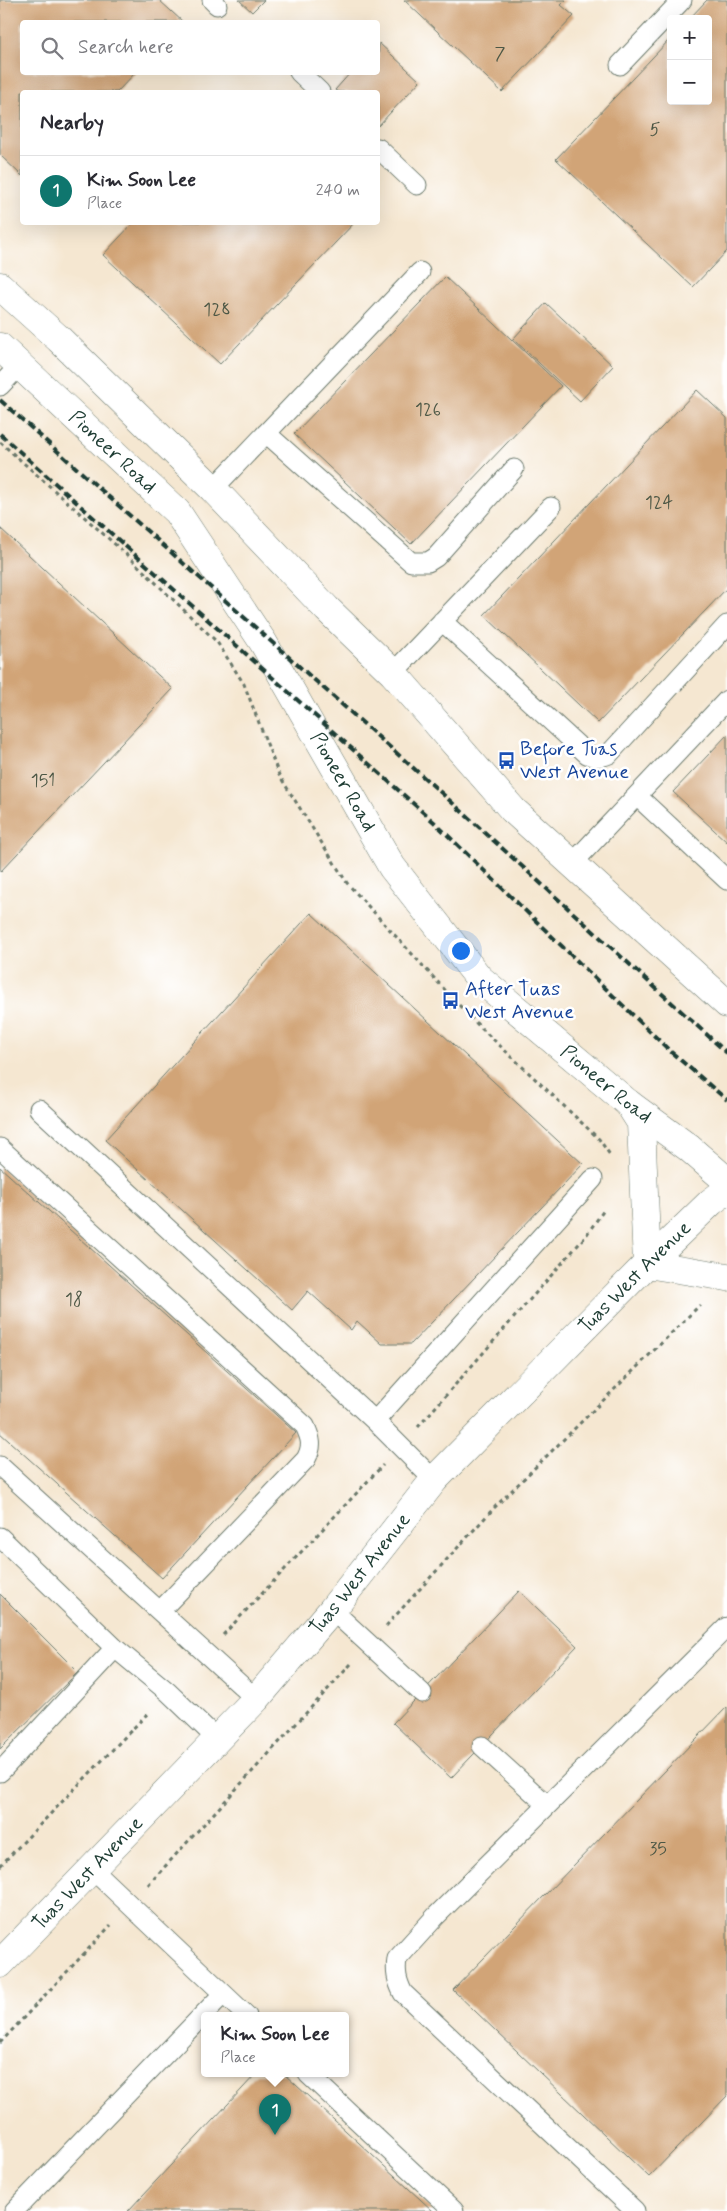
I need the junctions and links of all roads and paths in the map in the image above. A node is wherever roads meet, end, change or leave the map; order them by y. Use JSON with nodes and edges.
{"nodes":[{"id":1,"x":682,"y":0,"type":"edge"},
{"id":2,"x":620,"y":65,"type":"dead end"},
{"id":3,"x":302,"y":75,"type":"edge"},
{"id":4,"x":318,"y":90,"type":"edge"},
{"id":5,"x":380,"y":150,"type":"edge"},
{"id":6,"x":417,"y":185,"type":"dead end"},
{"id":7,"x":420,"y":272,"type":"dead end"},
{"id":8,"x":0,"y":286,"type":"edge"},
{"id":9,"x":0,"y":347,"type":"edge"},
{"id":10,"x":21,"y":364,"type":"junction"},
{"id":11,"x":0,"y":386,"type":"edge"},
{"id":12,"x":266,"y":433,"type":"junction"},
{"id":13,"x":0,"y":442,"type":"edge"},
{"id":14,"x":514,"y":469,"type":"dead end"},
{"id":15,"x":213,"y":489,"type":"junction"},
{"id":16,"x":551,"y":506,"type":"dead end"},
{"id":17,"x":442,"y":622,"type":"junction"},
{"id":18,"x":727,"y":625,"type":"edge"},
{"id":19,"x":393,"y":672,"type":"junction"},
{"id":20,"x":727,"y":700,"type":"edge"},
{"id":21,"x":637,"y":796,"type":"junction"},
{"id":22,"x":572,"y":864,"type":"junction"},
{"id":23,"x":727,"y":880,"type":"edge"},
{"id":24,"x":727,"y":1004,"type":"edge"},
{"id":25,"x":629,"y":1104,"type":"junction"},
{"id":26,"x":39,"y":1109,"type":"dead end"},
{"id":27,"x":0,"y":1148,"type":"edge"},
{"id":28,"x":615,"y":1162,"type":"dead end"},
{"id":29,"x":593,"y":1179,"type":"dead end"},
{"id":30,"x":727,"y":1181,"type":"edge"},
{"id":31,"x":727,"y":1190,"type":"edge"},
{"id":32,"x":606,"y":1208,"type":"dead end"},
{"id":33,"x":648,"y":1264,"type":"junction"},
{"id":34,"x":727,"y":1276,"type":"edge"},
{"id":35,"x":702,"y":1303,"type":"dead end"},
{"id":36,"x":375,"y":1421,"type":"junction"},
{"id":37,"x":400,"y":1446,"type":"junction"},
{"id":38,"x":0,"y":1466,"type":"edge"},
{"id":39,"x":434,"y":1480,"type":"junction"},
{"id":40,"x":0,"y":1537,"type":"edge"},
{"id":41,"x":332,"y":1610,"type":"junction"},
{"id":42,"x":160,"y":1611,"type":"junction"},
{"id":43,"x":727,"y":1627,"type":"edge"},
{"id":44,"x":370,"y":1643,"type":"junction"},
{"id":45,"x":115,"y":1648,"type":"junction"},
{"id":46,"x":206,"y":1653,"type":"junction"},
{"id":47,"x":168,"y":1692,"type":"junction"},
{"id":48,"x":422,"y":1693,"type":"dead end"},
{"id":49,"x":256,"y":1700,"type":"junction"},
{"id":50,"x":218,"y":1740,"type":"junction"},
{"id":51,"x":482,"y":1746,"type":"dead end"},
{"id":52,"x":0,"y":1772,"type":"edge"},
{"id":53,"x":548,"y":1805,"type":"junction"},
{"id":54,"x":0,"y":1866,"type":"edge"},
{"id":55,"x":93,"y":1870,"type":"junction"},
{"id":56,"x":130,"y":1905,"type":"junction"},
{"id":57,"x":0,"y":1964,"type":"edge"},
{"id":58,"x":223,"y":1994,"type":"junction"},
{"id":59,"x":206,"y":2012,"type":"edge"},
{"id":60,"x":243,"y":2012,"type":"edge"},
{"id":61,"x":201,"y":2017,"type":"edge"},
{"id":62,"x":0,"y":2043,"type":"edge"},
{"id":63,"x":311,"y":2077,"type":"edge"},
{"id":64,"x":14,"y":2211,"type":"edge"},
{"id":65,"x":454,"y":2211,"type":"edge"},
{"id":66,"x":635,"y":2211,"type":"edge"}],
"edges":[{"from":1,"to":2,"type":"lane"},
{"from":3,"to":4,"type":"lane"},
{"from":5,"to":6,"type":"lane"},
{"from":7,"to":12,"type":"lane"},
{"from":8,"to":15,"type":"street"},
{"from":9,"to":10,"type":"street","name":"Pioneer Road"},
{"from":10,"to":11,"type":"lane"},
{"from":10,"to":25,"type":"street","name":"Pioneer Road"},
{"from":12,"to":14,"type":"lane"},
{"from":12,"to":15,"type":"lane"},
{"from":13,"to":28,"type":"path"},
{"from":15,"to":19,"type":"street"},
{"from":16,"to":17,"type":"lane"},
{"from":17,"to":18,"type":"lane"},
{"from":17,"to":19,"type":"lane"},
{"from":19,"to":22,"type":"street"},
{"from":20,"to":21,"type":"lane"},
{"from":21,"to":22,"type":"lane"},
{"from":21,"to":23,"type":"lane"},
{"from":22,"to":24,"type":"street"},
{"from":25,"to":30,"type":"street","name":"Pioneer Road"},
{"from":25,"to":33,"type":"street"},
{"from":26,"to":36,"type":"lane"},
{"from":27,"to":42,"type":"lane"},
{"from":29,"to":36,"type":"lane"},
{"from":31,"to":33,"type":"street","name":"Tuas West Avenue"},
{"from":32,"to":37,"type":"path"},
{"from":33,"to":34,"type":"street"},
{"from":33,"to":39,"type":"street","name":"Tuas West Avenue"},
{"from":35,"to":44,"type":"path"},
{"from":36,"to":37,"type":"lane"},
{"from":37,"to":39,"type":"lane"},
{"from":37,"to":46,"type":"path"},
{"from":38,"to":42,"type":"lane"},
{"from":39,"to":41,"type":"street","name":"Tuas West Avenue"},
{"from":40,"to":45,"type":"lane"},
{"from":41,"to":44,"type":"lane"},
{"from":41,"to":49,"type":"street","name":"Tuas West Avenue"},
{"from":42,"to":46,"type":"lane"},
{"from":43,"to":53,"type":"lane"},
{"from":44,"to":48,"type":"lane"},
{"from":44,"to":56,"type":"path"},
{"from":45,"to":47,"type":"lane"},
{"from":45,"to":52,"type":"lane"},
{"from":46,"to":49,"type":"lane"},
{"from":47,"to":50,"type":"lane"},
{"from":47,"to":54,"type":"path"},
{"from":49,"to":50,"type":"street","name":"Tuas West Avenue"},
{"from":50,"to":55,"type":"street","name":"Tuas West Avenue"},
{"from":51,"to":53,"type":"lane"},
{"from":53,"to":66,"type":"lane"},
{"from":55,"to":56,"type":"lane"},
{"from":55,"to":57,"type":"street","name":"Tuas West Avenue"},
{"from":56,"to":58,"type":"lane"},
{"from":56,"to":62,"type":"path"},
{"from":58,"to":59,"type":"lane"},
{"from":58,"to":60,"type":"lane"},
{"from":61,"to":64,"type":"lane"},
{"from":63,"to":65,"type":"lane"}]}
